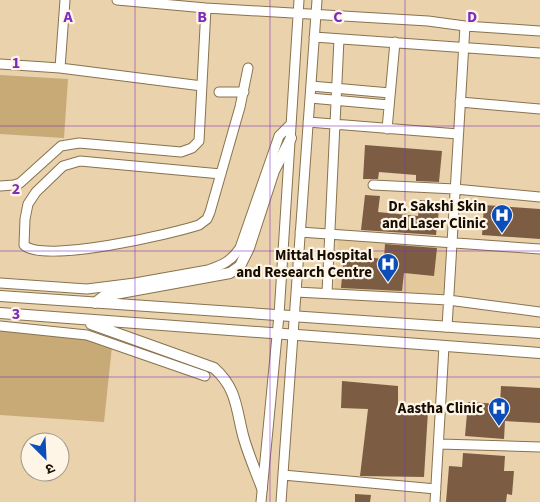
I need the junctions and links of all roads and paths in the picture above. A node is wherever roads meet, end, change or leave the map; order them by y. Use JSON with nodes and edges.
{"nodes":[{"id":1,"x":65,"y":0,"type":"edge"},
{"id":2,"x":117,"y":0,"type":"edge"},
{"id":3,"x":300,"y":0,"type":"edge"},
{"id":4,"x":317,"y":0,"type":"edge"},
{"id":5,"x":152,"y":2,"type":"edge"},
{"id":6,"x":206,"y":8,"type":"junction"},
{"id":7,"x":298,"y":14,"type":"junction"},
{"id":8,"x":316,"y":16,"type":"junction"},
{"id":9,"x":465,"y":26,"type":"junction"},
{"id":10,"x":540,"y":31,"type":"edge"},
{"id":11,"x":314,"y":37,"type":"junction"},
{"id":12,"x":339,"y":39,"type":"junction"},
{"id":13,"x":395,"y":42,"type":"junction"},
{"id":14,"x":464,"y":48,"type":"junction"},
{"id":15,"x":540,"y":53,"type":"edge"},
{"id":16,"x":0,"y":64,"type":"edge"},
{"id":17,"x":60,"y":68,"type":"junction"},
{"id":18,"x":248,"y":68,"type":"dead end"},
{"id":19,"x":202,"y":86,"type":"junction"},
{"id":20,"x":311,"y":86,"type":"junction"},
{"id":21,"x":337,"y":88,"type":"junction"},
{"id":22,"x":219,"y":92,"type":"dead end"},
{"id":23,"x":244,"y":92,"type":"junction"},
{"id":24,"x":390,"y":93,"type":"junction"},
{"id":25,"x":310,"y":98,"type":"junction"},
{"id":26,"x":336,"y":100,"type":"junction"},
{"id":27,"x":460,"y":102,"type":"junction"},
{"id":28,"x":389,"y":105,"type":"junction"},
{"id":29,"x":540,"y":108,"type":"edge"},
{"id":30,"x":308,"y":122,"type":"junction"},
{"id":31,"x":291,"y":124,"type":"junction"},
{"id":32,"x":335,"y":125,"type":"junction"},
{"id":33,"x":387,"y":129,"type":"junction"},
{"id":34,"x":458,"y":134,"type":"junction"},
{"id":35,"x":290,"y":138,"type":"junction"},
{"id":36,"x":92,"y":144,"type":"junction"},
{"id":37,"x":89,"y":162,"type":"junction"},
{"id":38,"x":221,"y":174,"type":"junction"},
{"id":39,"x":374,"y":185,"type":"dead end"},
{"id":40,"x":0,"y":186,"type":"edge"},
{"id":41,"x":455,"y":188,"type":"junction"},
{"id":42,"x":540,"y":197,"type":"edge"},
{"id":43,"x":300,"y":232,"type":"junction"},
{"id":44,"x":330,"y":234,"type":"junction"},
{"id":45,"x":452,"y":241,"type":"junction"},
{"id":46,"x":540,"y":249,"type":"edge"},
{"id":47,"x":0,"y":282,"type":"edge"},
{"id":48,"x":296,"y":292,"type":"junction"},
{"id":49,"x":327,"y":294,"type":"junction"},
{"id":50,"x":0,"y":296,"type":"edge"},
{"id":51,"x":448,"y":300,"type":"junction"},
{"id":52,"x":96,"y":303,"type":"junction"},
{"id":53,"x":540,"y":312,"type":"edge"},
{"id":54,"x":0,"y":313,"type":"edge"},
{"id":55,"x":279,"y":315,"type":"junction"},
{"id":56,"x":294,"y":316,"type":"junction"},
{"id":57,"x":79,"y":320,"type":"junction"},
{"id":58,"x":0,"y":326,"type":"edge"},
{"id":59,"x":447,"y":327,"type":"junction"},
{"id":60,"x":540,"y":333,"type":"edge"},
{"id":61,"x":277,"y":334,"type":"junction"},
{"id":62,"x":293,"y":335,"type":"junction"},
{"id":63,"x":444,"y":346,"type":"junction"},
{"id":64,"x":540,"y":353,"type":"edge"},
{"id":65,"x":204,"y":376,"type":"dead end"},
{"id":66,"x":439,"y":444,"type":"junction"},
{"id":67,"x":540,"y":447,"type":"edge"},
{"id":68,"x":283,"y":475,"type":"junction"},
{"id":69,"x":262,"y":488,"type":"junction"},
{"id":70,"x":436,"y":489,"type":"junction"},
{"id":71,"x":261,"y":502,"type":"edge"},
{"id":72,"x":281,"y":502,"type":"edge"},
{"id":73,"x":436,"y":502,"type":"edge"}],
"edges":[{"from":1,"to":17,"type":"street"},
{"from":2,"to":5,"type":"street"},
{"from":3,"to":7,"type":"street"},
{"from":4,"to":8,"type":"street"},
{"from":5,"to":6,"type":"street"},
{"from":6,"to":7,"type":"street"},
{"from":6,"to":19,"type":"street"},
{"from":7,"to":8,"type":"street"},
{"from":7,"to":31,"type":"street"},
{"from":8,"to":9,"type":"street"},
{"from":8,"to":11,"type":"street"},
{"from":9,"to":10,"type":"street"},
{"from":9,"to":14,"type":"street"},
{"from":11,"to":12,"type":"street"},
{"from":11,"to":20,"type":"street"},
{"from":12,"to":13,"type":"street"},
{"from":12,"to":21,"type":"street"},
{"from":13,"to":14,"type":"street"},
{"from":13,"to":24,"type":"street"},
{"from":14,"to":15,"type":"street"},
{"from":14,"to":27,"type":"street"},
{"from":16,"to":17,"type":"street"},
{"from":17,"to":19,"type":"street"},
{"from":18,"to":23,"type":"street"},
{"from":19,"to":36,"type":"street"},
{"from":20,"to":21,"type":"street"},
{"from":20,"to":25,"type":"street"},
{"from":21,"to":24,"type":"street"},
{"from":21,"to":26,"type":"street"},
{"from":22,"to":23,"type":"street"},
{"from":23,"to":38,"type":"street"},
{"from":24,"to":28,"type":"street"},
{"from":25,"to":26,"type":"street"},
{"from":25,"to":30,"type":"street"},
{"from":26,"to":28,"type":"street"},
{"from":26,"to":32,"type":"street"},
{"from":27,"to":29,"type":"street"},
{"from":27,"to":34,"type":"street"},
{"from":28,"to":33,"type":"street"},
{"from":30,"to":32,"type":"street"},
{"from":30,"to":43,"type":"street"},
{"from":31,"to":35,"type":"street"},
{"from":31,"to":47,"type":"street"},
{"from":32,"to":33,"type":"street"},
{"from":32,"to":44,"type":"street"},
{"from":33,"to":34,"type":"street"},
{"from":34,"to":41,"type":"street"},
{"from":35,"to":52,"type":"main road"},
{"from":35,"to":55,"type":"street"},
{"from":36,"to":37,"type":"street"},
{"from":36,"to":40,"type":"street"},
{"from":37,"to":38,"type":"street"},
{"from":37,"to":38,"type":"street"},
{"from":39,"to":41,"type":"street"},
{"from":41,"to":42,"type":"street"},
{"from":41,"to":45,"type":"street"},
{"from":43,"to":44,"type":"street"},
{"from":43,"to":48,"type":"street"},
{"from":44,"to":45,"type":"street"},
{"from":44,"to":49,"type":"street"},
{"from":45,"to":46,"type":"street"},
{"from":45,"to":51,"type":"street"},
{"from":48,"to":49,"type":"street"},
{"from":48,"to":56,"type":"street"},
{"from":49,"to":51,"type":"street"},
{"from":50,"to":52,"type":"main road"},
{"from":51,"to":53,"type":"street"},
{"from":51,"to":59,"type":"street"},
{"from":52,"to":55,"type":"main road"},
{"from":54,"to":57,"type":"main road"},
{"from":55,"to":56,"type":"main road"},
{"from":55,"to":61,"type":"street"},
{"from":56,"to":59,"type":"main road"},
{"from":56,"to":62,"type":"street"},
{"from":57,"to":61,"type":"main road"},
{"from":57,"to":69,"type":"main road"},
{"from":58,"to":65,"type":"street"},
{"from":59,"to":60,"type":"main road"},
{"from":61,"to":62,"type":"main road"},
{"from":61,"to":69,"type":"street"},
{"from":62,"to":63,"type":"main road"},
{"from":62,"to":68,"type":"street"},
{"from":63,"to":64,"type":"main road"},
{"from":63,"to":66,"type":"street"},
{"from":66,"to":67,"type":"street"},
{"from":66,"to":70,"type":"street"},
{"from":68,"to":70,"type":"street"},
{"from":68,"to":72,"type":"street"},
{"from":69,"to":71,"type":"street"},
{"from":70,"to":73,"type":"street"}]}
